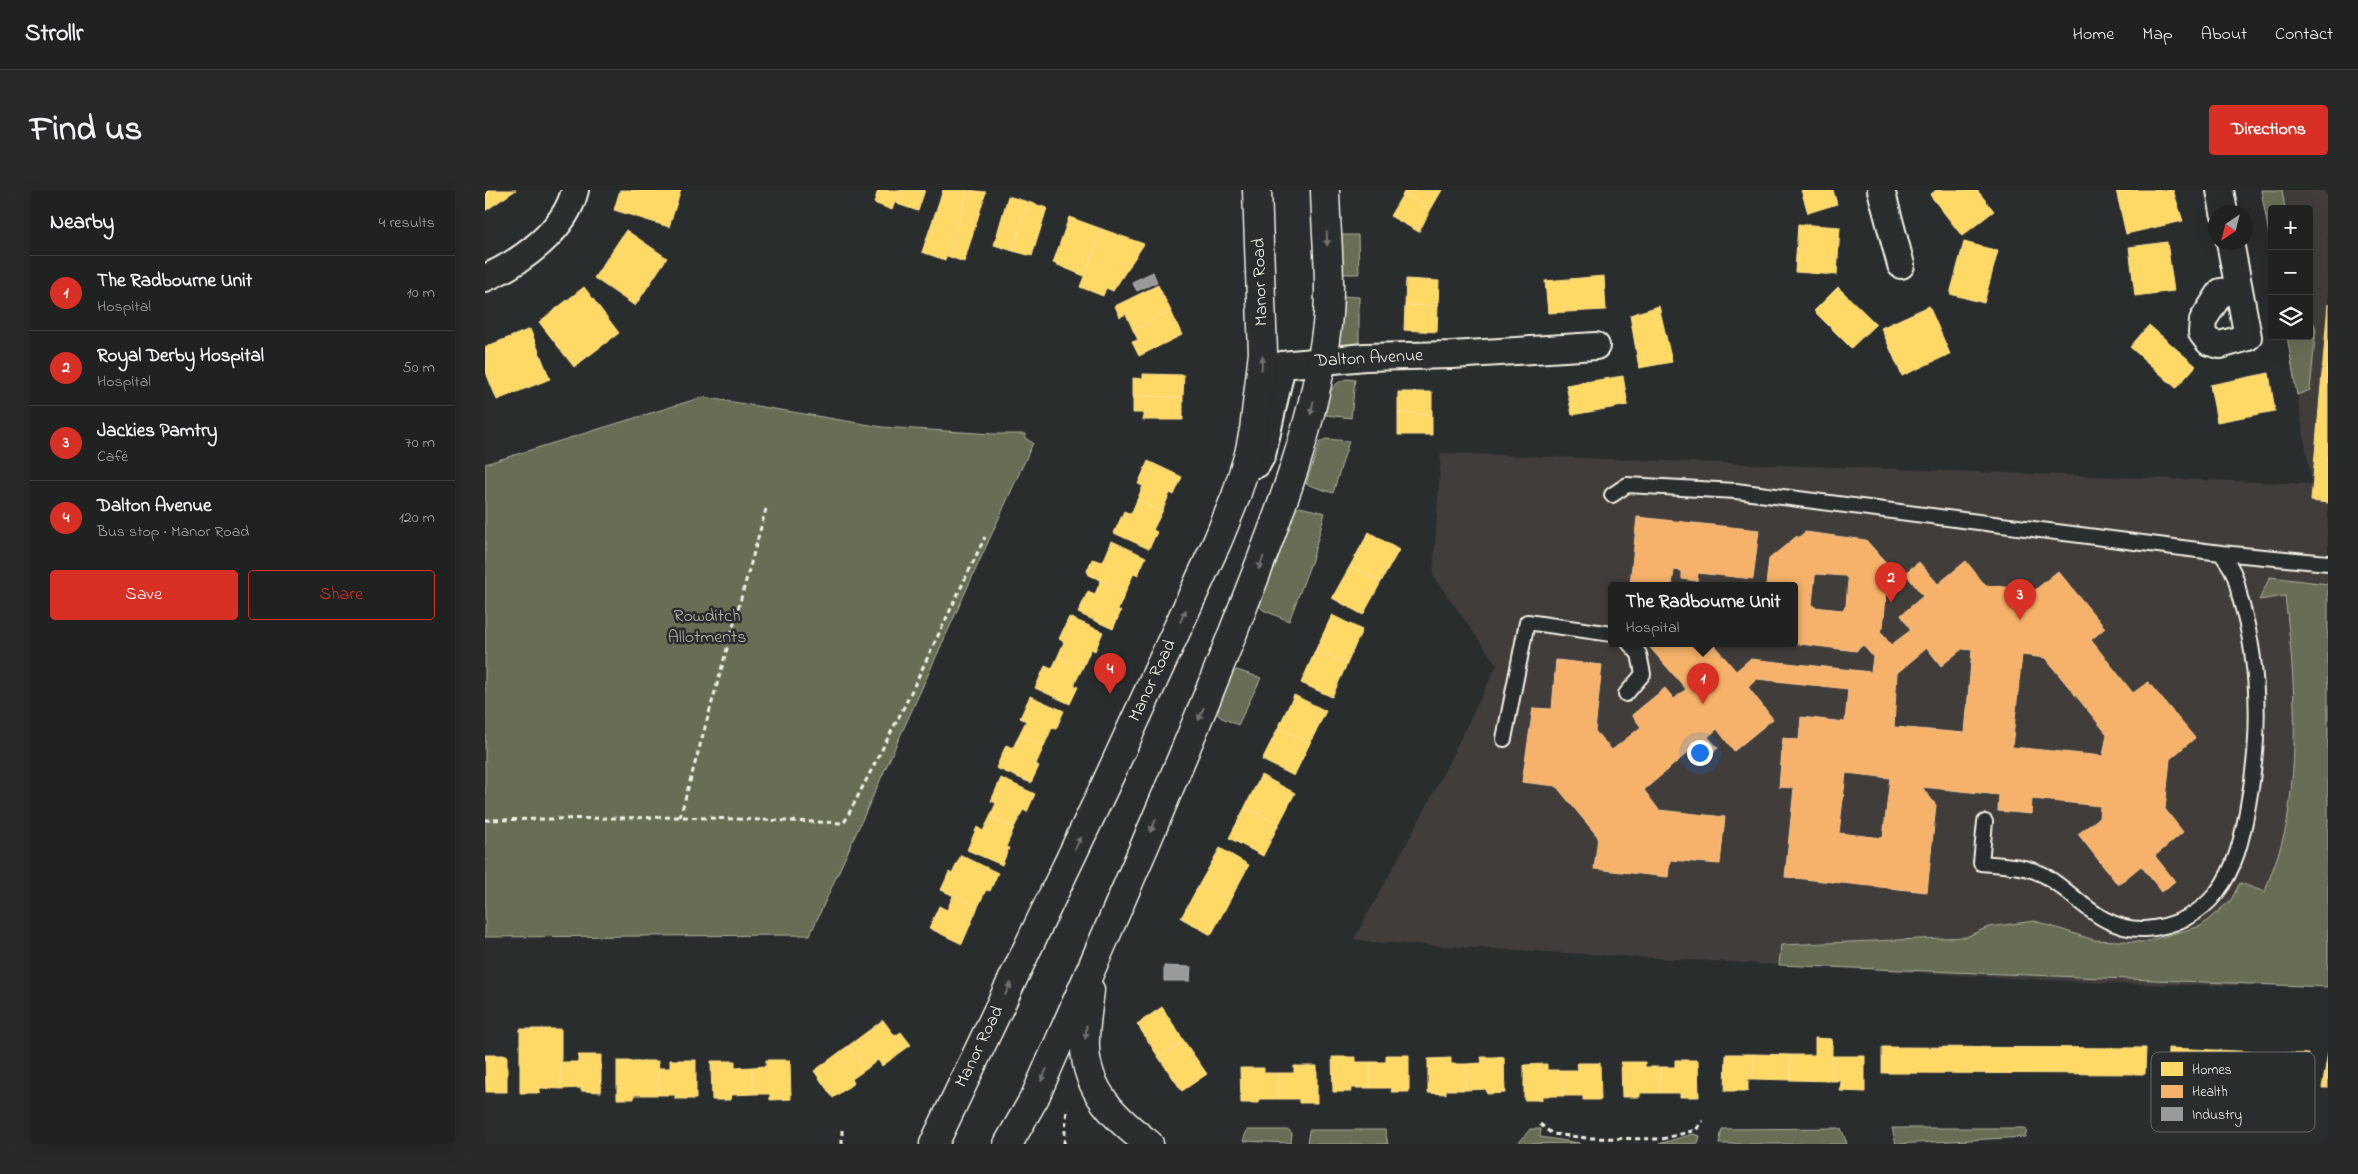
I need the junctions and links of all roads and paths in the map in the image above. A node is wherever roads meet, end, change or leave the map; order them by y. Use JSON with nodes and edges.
{"nodes":[{"id":1,"x":575,"y":190,"type":"edge"},
{"id":2,"x":1257,"y":190,"type":"edge"},
{"id":3,"x":1325,"y":190,"type":"edge"},
{"id":4,"x":1881,"y":190,"type":"edge"},
{"id":5,"x":2220,"y":190,"type":"edge"},
{"id":6,"x":2223,"y":205,"type":"edge"},
{"id":7,"x":2232,"y":250,"type":"edge"},
{"id":8,"x":1901,"y":265,"type":"dead end"},
{"id":9,"x":485,"y":278,"type":"edge"},
{"id":10,"x":2239,"y":290,"type":"junction"},
{"id":11,"x":1596,"y":346,"type":"dead end"},
{"id":12,"x":1321,"y":360,"type":"junction"},
{"id":13,"x":1612,"y":495,"type":"dead end"},
{"id":14,"x":1236,"y":496,"type":"junction"},
{"id":15,"x":766,"y":509,"type":"dead end"},
{"id":16,"x":985,"y":537,"type":"dead end"},
{"id":17,"x":2221,"y":553,"type":"junction"},
{"id":18,"x":2328,"y":563,"type":"edge"},
{"id":19,"x":1608,"y":633,"type":"edge"},
{"id":20,"x":1633,"y":647,"type":"edge"},
{"id":21,"x":1626,"y":694,"type":"dead end"},
{"id":22,"x":1504,"y":739,"type":"dead end"},
{"id":23,"x":680,"y":816,"type":"junction"},
{"id":24,"x":485,"y":820,"type":"edge"},
{"id":25,"x":1985,"y":822,"type":"dead end"},
{"id":26,"x":1092,"y":966,"type":"junction"},
{"id":27,"x":1067,"y":1108,"type":"dead end"},
{"id":28,"x":1703,"y":1121,"type":"dead end"},
{"id":29,"x":1540,"y":1124,"type":"dead end"},
{"id":30,"x":843,"y":1126,"type":"dead end"},
{"id":31,"x":842,"y":1144,"type":"edge"},
{"id":32,"x":934,"y":1144,"type":"edge"},
{"id":33,"x":1008,"y":1144,"type":"edge"},
{"id":34,"x":1064,"y":1144,"type":"edge"},
{"id":35,"x":1149,"y":1144,"type":"edge"}],
"edges":[{"from":1,"to":9,"type":"street"},
{"from":14,"to":2,"type":"highway","name":"Manor Road","one_way":true},
{"from":3,"to":12,"type":"highway","one_way":true},
{"from":4,"to":8,"type":"street"},
{"from":5,"to":6,"type":"street"},
{"from":7,"to":10,"type":"street"},
{"from":10,"to":10,"type":"street"},
{"from":11,"to":12,"type":"street","name":"Dalton Avenue"},
{"from":12,"to":14,"type":"street","name":"Dalton Avenue"},
{"from":12,"to":26,"type":"highway","one_way":true},
{"from":13,"to":17,"type":"lane"},
{"from":32,"to":14,"type":"highway","name":"Manor Road","one_way":true},
{"from":15,"to":23,"type":"path"},
{"from":16,"to":23,"type":"path"},
{"from":17,"to":18,"type":"lane"},
{"from":17,"to":25,"type":"lane"},
{"from":19,"to":22,"type":"lane"},
{"from":20,"to":21,"type":"lane"},
{"from":23,"to":24,"type":"path"},
{"from":26,"to":33,"type":"highway","one_way":true},
{"from":26,"to":35,"type":"highway","one_way":true},
{"from":27,"to":34,"type":"path"},
{"from":28,"to":29,"type":"path"},
{"from":30,"to":31,"type":"path"}]}
